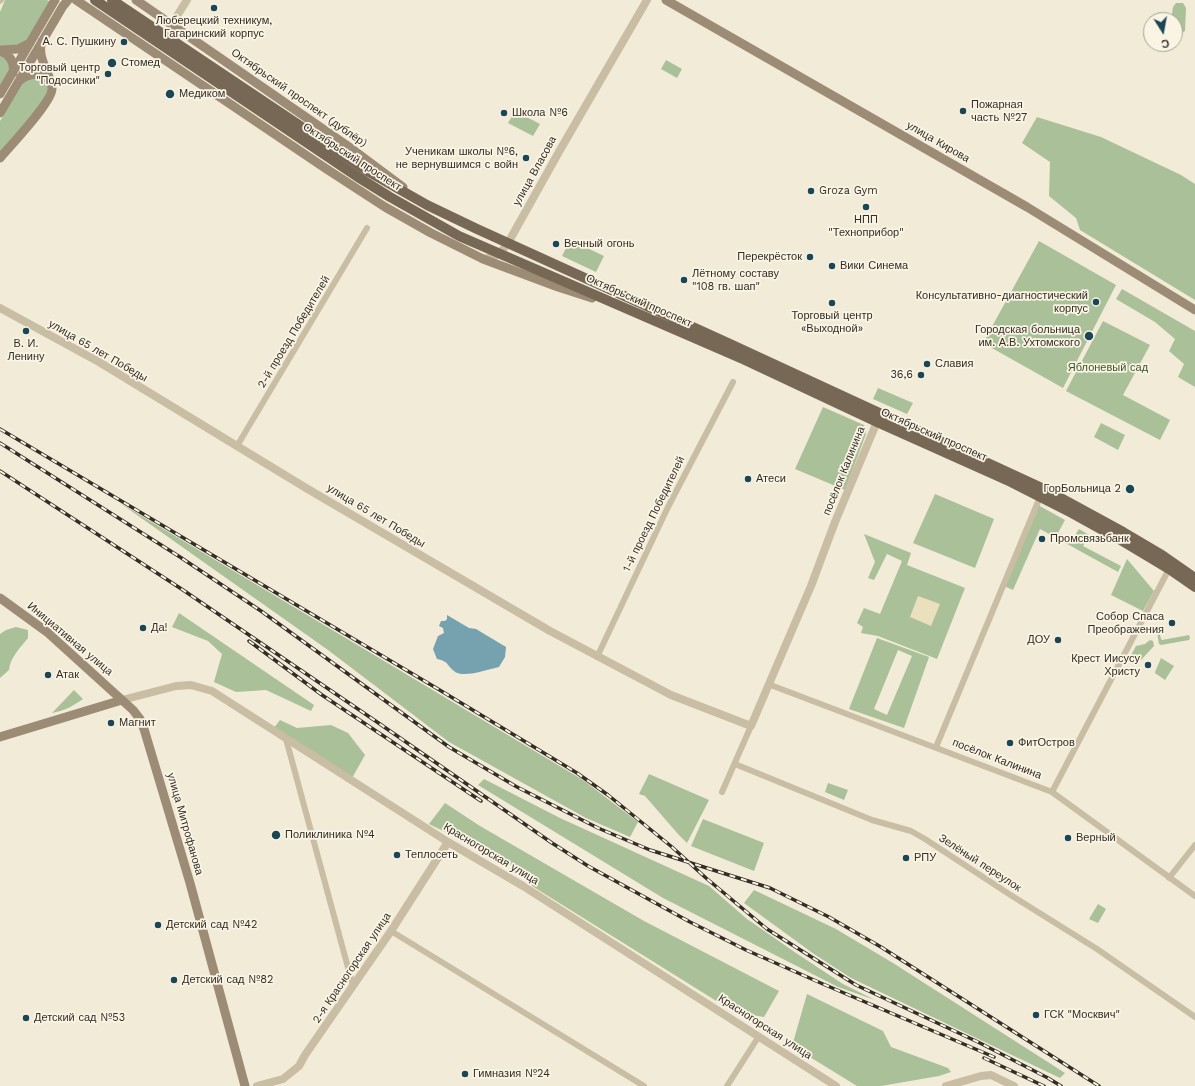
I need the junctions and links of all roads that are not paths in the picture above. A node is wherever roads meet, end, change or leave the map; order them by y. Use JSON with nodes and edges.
{"nodes":[{"id":1,"x":55,"y":0,"type":"edge"},
{"id":2,"x":68,"y":0,"type":"edge"},
{"id":3,"x":76,"y":0,"type":"edge"},
{"id":4,"x":95,"y":0,"type":"edge"},
{"id":5,"x":112,"y":0,"type":"edge"},
{"id":6,"x":136,"y":0,"type":"edge"},
{"id":7,"x":187,"y":0,"type":"edge"},
{"id":8,"x":647,"y":0,"type":"edge"},
{"id":9,"x":666,"y":0,"type":"edge"},
{"id":10,"x":124,"y":13,"type":"junction"},
{"id":11,"x":172,"y":24,"type":"junction"},
{"id":12,"x":32,"y":40,"type":"junction"},
{"id":13,"x":42,"y":41,"type":"junction"},
{"id":14,"x":0,"y":50,"type":"edge"},
{"id":15,"x":12,"y":74,"type":"junction"},
{"id":16,"x":18,"y":83,"type":"junction"},
{"id":17,"x":51,"y":85,"type":"junction"},
{"id":18,"x":0,"y":94,"type":"edge"},
{"id":19,"x":0,"y":113,"type":"edge"},
{"id":20,"x":0,"y":158,"type":"edge"},
{"id":21,"x":427,"y":205,"type":"junction"},
{"id":22,"x":367,"y":228,"type":"dead end"},
{"id":23,"x":508,"y":243,"type":"junction"},
{"id":24,"x":500,"y":254,"type":"junction"},
{"id":25,"x":483,"y":259,"type":"junction"},
{"id":26,"x":0,"y":308,"type":"edge"},
{"id":27,"x":632,"y":310,"type":"junction"},
{"id":28,"x":1195,"y":310,"type":"edge"},
{"id":29,"x":733,"y":382,"type":"dead end"},
{"id":30,"x":878,"y":418,"type":"junction"},
{"id":31,"x":237,"y":446,"type":"junction"},
{"id":32,"x":1040,"y":497,"type":"junction"},
{"id":33,"x":1170,"y":569,"type":"junction"},
{"id":34,"x":1195,"y":578,"type":"edge"},
{"id":35,"x":1195,"y":587,"type":"edge"},
{"id":36,"x":0,"y":598,"type":"edge"},
{"id":37,"x":597,"y":657,"type":"junction"},
{"id":38,"x":768,"y":684,"type":"junction"},
{"id":39,"x":122,"y":700,"type":"junction"},
{"id":40,"x":751,"y":726,"type":"junction"},
{"id":41,"x":0,"y":737,"type":"edge"},
{"id":42,"x":286,"y":739,"type":"junction"},
{"id":43,"x":936,"y":747,"type":"junction"},
{"id":44,"x":735,"y":764,"type":"junction"},
{"id":45,"x":722,"y":792,"type":"dead end"},
{"id":46,"x":1052,"y":792,"type":"junction"},
{"id":47,"x":448,"y":842,"type":"junction"},
{"id":48,"x":1195,"y":845,"type":"edge"},
{"id":49,"x":1169,"y":878,"type":"junction"},
{"id":50,"x":1195,"y":896,"type":"edge"},
{"id":51,"x":391,"y":931,"type":"junction"},
{"id":52,"x":353,"y":986,"type":"junction"},
{"id":53,"x":1195,"y":1017,"type":"edge"},
{"id":54,"x":759,"y":1036,"type":"junction"},
{"id":55,"x":245,"y":1086,"type":"edge"},
{"id":56,"x":257,"y":1086,"type":"edge"},
{"id":57,"x":644,"y":1086,"type":"edge"},
{"id":58,"x":727,"y":1086,"type":"edge"},
{"id":59,"x":836,"y":1086,"type":"edge"},
{"id":60,"x":946,"y":1086,"type":"edge"},
{"id":61,"x":1014,"y":1086,"type":"edge"}],
"edges":[{"from":1,"to":12,"type":"main road"},
{"from":2,"to":13,"type":"main road"},
{"from":3,"to":25,"type":"main road"},
{"from":4,"to":10,"type":"main road","name":"Октябрьский проспект"},
{"from":5,"to":10,"type":"main road","name":"Октябрьский проспект"},
{"from":6,"to":11,"type":"main road","name":"Октябрьский проспект (дублёр)"},
{"from":7,"to":11,"type":"street"},
{"from":8,"to":23,"type":"street","name":"улица Власова"},
{"from":9,"to":28,"type":"main road","name":"улица Кирова"},
{"from":10,"to":21,"type":"main road","name":"Октябрьский проспект"},
{"from":10,"to":24,"type":"main road","name":"Октябрьский проспект"},
{"from":11,"to":21,"type":"main road","name":"Октябрьский проспект (дублёр)"},
{"from":12,"to":14,"type":"main road"},
{"from":12,"to":15,"type":"main road"},
{"from":13,"to":16,"type":"main road"},
{"from":13,"to":17,"type":"main road"},
{"from":14,"to":15,"type":"main road"},
{"from":15,"to":18,"type":"main road"},
{"from":16,"to":17,"type":"main road"},
{"from":16,"to":19,"type":"main road"},
{"from":17,"to":20,"type":"main road"},
{"from":21,"to":23,"type":"main road","name":"Октябрьский проспект"},
{"from":22,"to":31,"type":"street","name":"2-й проезд Победителей"},
{"from":23,"to":24,"type":"street","name":"улица Власова"},
{"from":23,"to":30,"type":"main road","name":"Октябрьский проспект"},
{"from":24,"to":25,"type":"street"},
{"from":24,"to":27,"type":"main road","name":"Октябрьский проспект"},
{"from":25,"to":27,"type":"main road"},
{"from":26,"to":31,"type":"street","name":"улица 65 лет Победы"},
{"from":27,"to":30,"type":"main road","name":"Октябрьский проспект"},
{"from":29,"to":37,"type":"street","name":"1-й проезд Победителей"},
{"from":30,"to":32,"type":"main road","name":"Октябрьский проспект"},
{"from":30,"to":34,"type":"main road","name":"Октябрьский проспект"},
{"from":30,"to":38,"type":"street","name":"посёлок Калинина"},
{"from":31,"to":37,"type":"street","name":"улица 65 лет Победы"},
{"from":32,"to":33,"type":"main road","name":"Октябрьский проспект"},
{"from":32,"to":43,"type":"street"},
{"from":33,"to":35,"type":"main road","name":"Октябрьский проспект"},
{"from":33,"to":46,"type":"street"},
{"from":36,"to":39,"type":"main road","name":"Инициативная улица"},
{"from":37,"to":40,"type":"street","name":"улица 65 лет Победы"},
{"from":38,"to":40,"type":"street","name":"посёлок Калинина"},
{"from":38,"to":43,"type":"street","name":"посёлок Калинина"},
{"from":39,"to":41,"type":"main road"},
{"from":39,"to":42,"type":"street","name":"Красногорская улица"},
{"from":39,"to":55,"type":"main road","name":"улица Митрофанова"},
{"from":40,"to":44,"type":"street","name":"посёлок Калинина"},
{"from":42,"to":47,"type":"street","name":"Красногорская улица"},
{"from":42,"to":52,"type":"street"},
{"from":43,"to":46,"type":"street","name":"посёлок Калинина"},
{"from":44,"to":45,"type":"street","name":"посёлок Калинина"},
{"from":44,"to":53,"type":"street","name":"Зелёный переулок"},
{"from":46,"to":49,"type":"street","name":"посёлок Калинина"},
{"from":47,"to":51,"type":"street","name":"2-я Красногорская улица"},
{"from":47,"to":54,"type":"street","name":"Красногорская улица"},
{"from":48,"to":49,"type":"street"},
{"from":49,"to":50,"type":"street","name":"посёлок Калинина"},
{"from":51,"to":52,"type":"street","name":"2-я Красногорская улица"},
{"from":51,"to":57,"type":"street"},
{"from":52,"to":56,"type":"street","name":"2-я Красногорская улица"},
{"from":54,"to":58,"type":"street"},
{"from":54,"to":59,"type":"street","name":"Красногорская улица"},
{"from":60,"to":61,"type":"street"}]}
